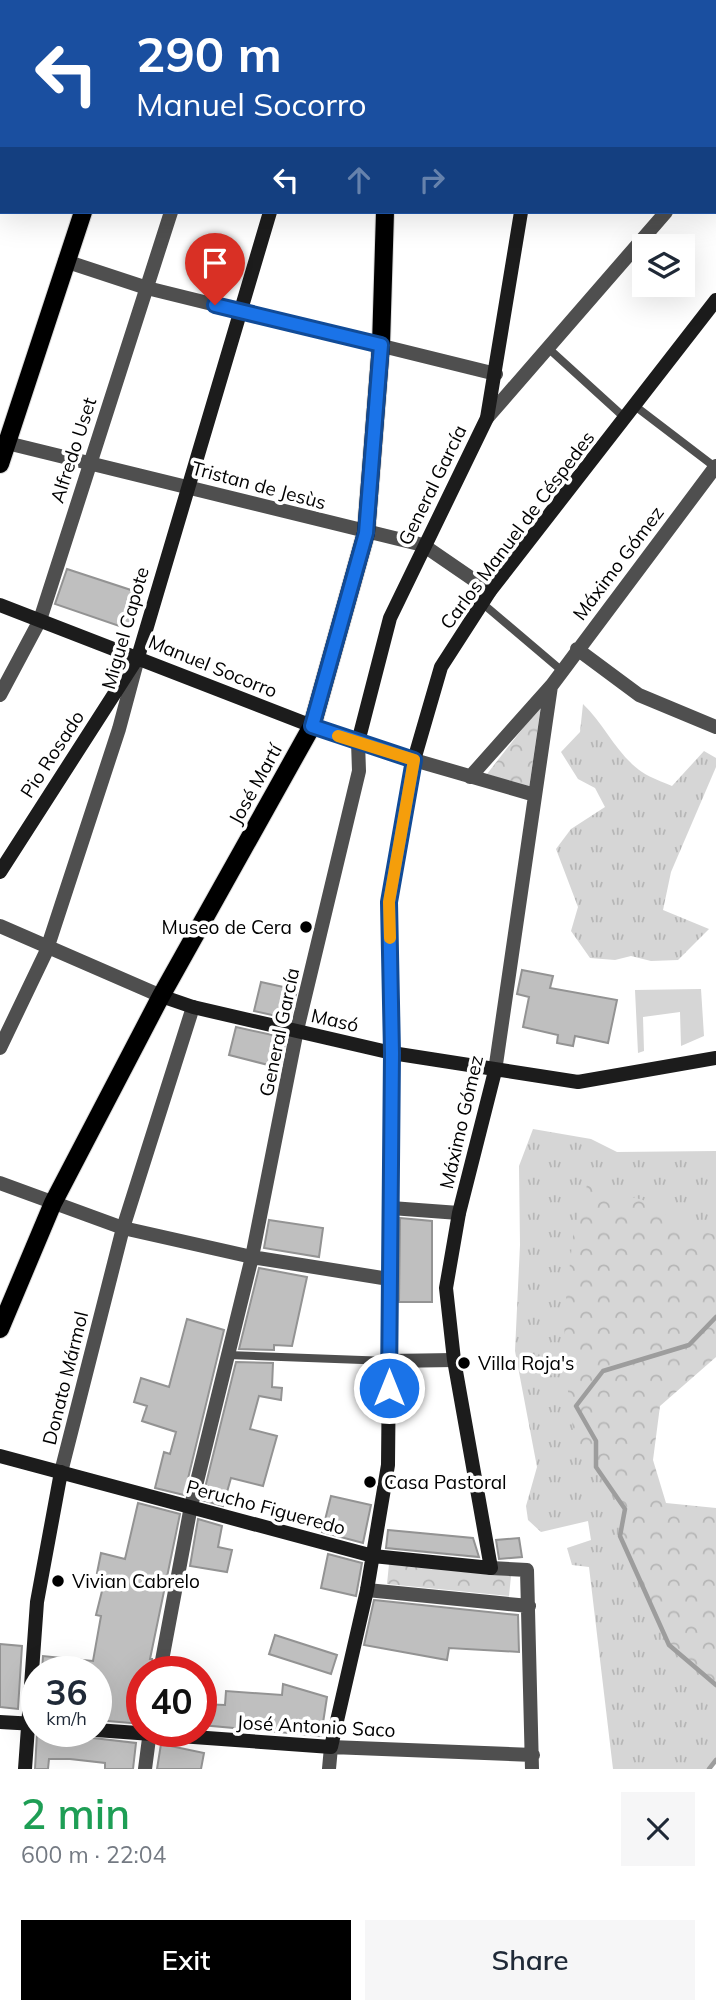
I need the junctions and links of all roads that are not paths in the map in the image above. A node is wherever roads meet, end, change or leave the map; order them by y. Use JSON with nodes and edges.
{"nodes":[{"id":1,"x":82,"y":214,"type":"edge"},
{"id":2,"x":170,"y":214,"type":"edge"},
{"id":3,"x":269,"y":214,"type":"edge"},
{"id":4,"x":385,"y":214,"type":"edge"},
{"id":5,"x":521,"y":214,"type":"edge"},
{"id":6,"x":664,"y":214,"type":"edge"},
{"id":7,"x":65,"y":261,"type":"junction"},
{"id":8,"x":147,"y":288,"type":"junction"},
{"id":9,"x":716,"y":300,"type":"edge"},
{"id":10,"x":238,"y":311,"type":"junction"},
{"id":11,"x":381,"y":345,"type":"junction"},
{"id":12,"x":548,"y":348,"type":"junction"},
{"id":13,"x":496,"y":374,"type":"junction"},
{"id":14,"x":635,"y":406,"type":"junction"},
{"id":15,"x":487,"y":418,"type":"junction"},
{"id":16,"x":625,"y":418,"type":"junction"},
{"id":17,"x":7,"y":443,"type":"junction"},
{"id":18,"x":0,"y":464,"type":"edge"},
{"id":19,"x":88,"y":464,"type":"junction"},
{"id":20,"x":715,"y":466,"type":"edge"},
{"id":21,"x":188,"y":486,"type":"junction"},
{"id":22,"x":366,"y":533,"type":"junction"},
{"id":23,"x":423,"y":545,"type":"junction"},
{"id":24,"x":486,"y":597,"type":"junction"},
{"id":25,"x":0,"y":605,"type":"edge"},
{"id":26,"x":40,"y":620,"type":"junction"},
{"id":27,"x":577,"y":649,"type":"junction"},
{"id":28,"x":138,"y":657,"type":"junction"},
{"id":29,"x":561,"y":670,"type":"junction"},
{"id":30,"x":552,"y":685,"type":"junction"},
{"id":31,"x":0,"y":695,"type":"edge"},
{"id":32,"x":312,"y":726,"type":"junction"},
{"id":33,"x":716,"y":727,"type":"edge"},
{"id":34,"x":358,"y":743,"type":"junction"},
{"id":35,"x":414,"y":760,"type":"junction"},
{"id":36,"x":470,"y":777,"type":"junction"},
{"id":37,"x":535,"y":795,"type":"junction"},
{"id":38,"x":0,"y":872,"type":"edge"},
{"id":39,"x":0,"y":926,"type":"edge"},
{"id":40,"x":48,"y":947,"type":"junction"},
{"id":41,"x":162,"y":996,"type":"junction"},
{"id":42,"x":193,"y":1007,"type":"junction"},
{"id":43,"x":297,"y":1030,"type":"junction"},
{"id":44,"x":0,"y":1048,"type":"edge"},
{"id":45,"x":392,"y":1053,"type":"junction"},
{"id":46,"x":716,"y":1058,"type":"edge"},
{"id":47,"x":495,"y":1071,"type":"junction"},
{"id":48,"x":0,"y":1183,"type":"edge"},
{"id":49,"x":53,"y":1203,"type":"junction"},
{"id":50,"x":391,"y":1208,"type":"junction"},
{"id":51,"x":459,"y":1213,"type":"junction"},
{"id":52,"x":123,"y":1228,"type":"junction"},
{"id":53,"x":252,"y":1257,"type":"junction"},
{"id":54,"x":389,"y":1279,"type":"junction"},
{"id":55,"x":0,"y":1329,"type":"edge"},
{"id":56,"x":228,"y":1355,"type":"junction"},
{"id":57,"x":454,"y":1360,"type":"junction"},
{"id":58,"x":389,"y":1361,"type":"junction"},
{"id":59,"x":0,"y":1456,"type":"edge"},
{"id":60,"x":61,"y":1472,"type":"junction"},
{"id":61,"x":191,"y":1506,"type":"junction"},
{"id":62,"x":373,"y":1556,"type":"junction"},
{"id":63,"x":491,"y":1567,"type":"junction"},
{"id":64,"x":367,"y":1590,"type":"junction"},
{"id":65,"x":529,"y":1606,"type":"junction"},
{"id":66,"x":35,"y":1656,"type":"edge"},
{"id":67,"x":163,"y":1656,"type":"edge"},
{"id":68,"x":0,"y":1722,"type":"edge"},
{"id":69,"x":21,"y":1723,"type":"edge"},
{"id":70,"x":217,"y":1738,"type":"edge"},
{"id":71,"x":28,"y":1747,"type":"edge"},
{"id":72,"x":148,"y":1747,"type":"edge"},
{"id":73,"x":331,"y":1747,"type":"junction"},
{"id":74,"x":532,"y":1762,"type":"edge"},
{"id":75,"x":25,"y":1769,"type":"edge"},
{"id":76,"x":145,"y":1769,"type":"edge"},
{"id":77,"x":329,"y":1769,"type":"edge"}],
"edges":[{"from":1,"to":7,"type":"main road"},
{"from":2,"to":8,"type":"street","name":"Alfredo Uset"},
{"from":3,"to":10,"type":"street","name":"Miguel Capote"},
{"from":4,"to":11,"type":"main road","name":"José Martí"},
{"from":5,"to":13,"type":"street","name":"General García"},
{"from":6,"to":12,"type":"street"},
{"from":7,"to":8,"type":"street"},
{"from":7,"to":17,"type":"main road"},
{"from":8,"to":10,"type":"street"},
{"from":8,"to":19,"type":"street","name":"Alfredo Uset"},
{"from":9,"to":14,"type":"street","name":"Carlos Manuel de Céspedes"},
{"from":10,"to":11,"type":"street"},
{"from":10,"to":21,"type":"street","name":"Miguel Capote"},
{"from":11,"to":13,"type":"street"},
{"from":11,"to":22,"type":"main road","name":"José Martí"},
{"from":12,"to":15,"type":"street"},
{"from":12,"to":16,"type":"lane"},
{"from":13,"to":15,"type":"street","name":"General García"},
{"from":14,"to":16,"type":"street","name":"Carlos Manuel de Céspedes"},
{"from":14,"to":20,"type":"lane"},
{"from":15,"to":23,"type":"street","name":"General García"},
{"from":16,"to":24,"type":"street","name":"Carlos Manuel de Céspedes"},
{"from":17,"to":18,"type":"main road"},
{"from":17,"to":19,"type":"street","name":"Tristan de Jesùs"},
{"from":19,"to":21,"type":"street","name":"Tristan de Jesùs"},
{"from":19,"to":26,"type":"street","name":"Alfredo Uset"},
{"from":20,"to":27,"type":"street","name":"Máximo Gómez"},
{"from":21,"to":22,"type":"street","name":"Tristan de Jesùs"},
{"from":21,"to":28,"type":"street","name":"Miguel Capote"},
{"from":22,"to":23,"type":"street","name":"Tristan de Jesùs"},
{"from":22,"to":32,"type":"main road","name":"José Martí"},
{"from":23,"to":24,"type":"street","name":"Tristan de Jesùs"},
{"from":23,"to":34,"type":"street","name":"General García"},
{"from":24,"to":29,"type":"lane","name":"Tristan de Jesùs"},
{"from":24,"to":35,"type":"street","name":"Carlos Manuel de Céspedes"},
{"from":25,"to":26,"type":"street","name":"Manuel Socorro"},
{"from":26,"to":28,"type":"street","name":"Manuel Socorro"},
{"from":26,"to":31,"type":"street","name":"Alfredo Uset"},
{"from":27,"to":29,"type":"street","name":"Máximo Gómez"},
{"from":27,"to":33,"type":"street"},
{"from":28,"to":32,"type":"street","name":"Manuel Socorro"},
{"from":28,"to":38,"type":"street","name":"Pio Rosado"},
{"from":28,"to":40,"type":"street","name":"Miguel Capote"},
{"from":29,"to":30,"type":"street","name":"Máximo Gómez"},
{"from":30,"to":36,"type":"street","name":"Máximo Gómez"},
{"from":30,"to":37,"type":"street","name":"Máximo Gómez"},
{"from":32,"to":34,"type":"street","name":"Manuel Socorro"},
{"from":32,"to":41,"type":"main road","name":"José Martí"},
{"from":34,"to":35,"type":"street","name":"Manuel Socorro"},
{"from":34,"to":43,"type":"street","name":"General García"},
{"from":35,"to":36,"type":"street"},
{"from":35,"to":45,"type":"street","name":"Carlos Manuel de Céspedes"},
{"from":36,"to":37,"type":"street"},
{"from":37,"to":47,"type":"street","name":"Máximo Gómez"},
{"from":39,"to":40,"type":"street","name":"Masó"},
{"from":40,"to":41,"type":"street","name":"Masó"},
{"from":40,"to":44,"type":"street","name":"Miguel Capote"},
{"from":41,"to":42,"type":"street","name":"Masó"},
{"from":41,"to":49,"type":"main road","name":"José Martí"},
{"from":42,"to":43,"type":"street","name":"Masó"},
{"from":42,"to":52,"type":"street","name":"Donato Mármol"},
{"from":43,"to":45,"type":"street","name":"Masó"},
{"from":43,"to":53,"type":"street","name":"General García"},
{"from":45,"to":47,"type":"street","name":"Masó"},
{"from":45,"to":50,"type":"street","name":"Carlos Manuel de Céspedes"},
{"from":46,"to":47,"type":"street","name":"Masó"},
{"from":47,"to":51,"type":"street","name":"Máximo Gómez"},
{"from":48,"to":49,"type":"street"},
{"from":49,"to":52,"type":"street"},
{"from":49,"to":55,"type":"main road","name":"José Martí"},
{"from":50,"to":51,"type":"street"},
{"from":50,"to":54,"type":"street","name":"Carlos Manuel de Céspedes"},
{"from":51,"to":57,"type":"street","name":"Máximo Gómez"},
{"from":52,"to":53,"type":"street"},
{"from":52,"to":60,"type":"street","name":"Donato Mármol"},
{"from":53,"to":54,"type":"street"},
{"from":53,"to":56,"type":"street","name":"General García"},
{"from":54,"to":58,"type":"street","name":"Carlos Manuel de Céspedes"},
{"from":56,"to":58,"type":"lane"},
{"from":56,"to":61,"type":"street","name":"General García"},
{"from":57,"to":58,"type":"street"},
{"from":57,"to":63,"type":"street","name":"Máximo Gómez"},
{"from":58,"to":62,"type":"street","name":"Carlos Manuel de Céspedes"},
{"from":59,"to":60,"type":"street","name":"Perucho Figueredo"},
{"from":60,"to":61,"type":"street","name":"Perucho Figueredo"},
{"from":60,"to":66,"type":"street","name":"Donato Mármol"},
{"from":61,"to":62,"type":"street","name":"Perucho Figueredo"},
{"from":61,"to":67,"type":"street","name":"General García"},
{"from":62,"to":63,"type":"street","name":"Perucho Figueredo"},
{"from":62,"to":64,"type":"street","name":"Carlos Manuel de Céspedes"},
{"from":63,"to":65,"type":"street","name":"Perucho Figueredo"},
{"from":64,"to":65,"type":"street"},
{"from":64,"to":73,"type":"street","name":"Carlos Manuel de Céspedes"},
{"from":65,"to":74,"type":"street"},
{"from":68,"to":69,"type":"street"},
{"from":70,"to":73,"type":"street","name":"José Antonio Saco"},
{"from":71,"to":75,"type":"street","name":"Donato Mármol"},
{"from":72,"to":76,"type":"street"},
{"from":73,"to":74,"type":"street","name":"José Antonio Saco"},
{"from":73,"to":77,"type":"street","name":"Carlos Manuel de Céspedes"}]}
